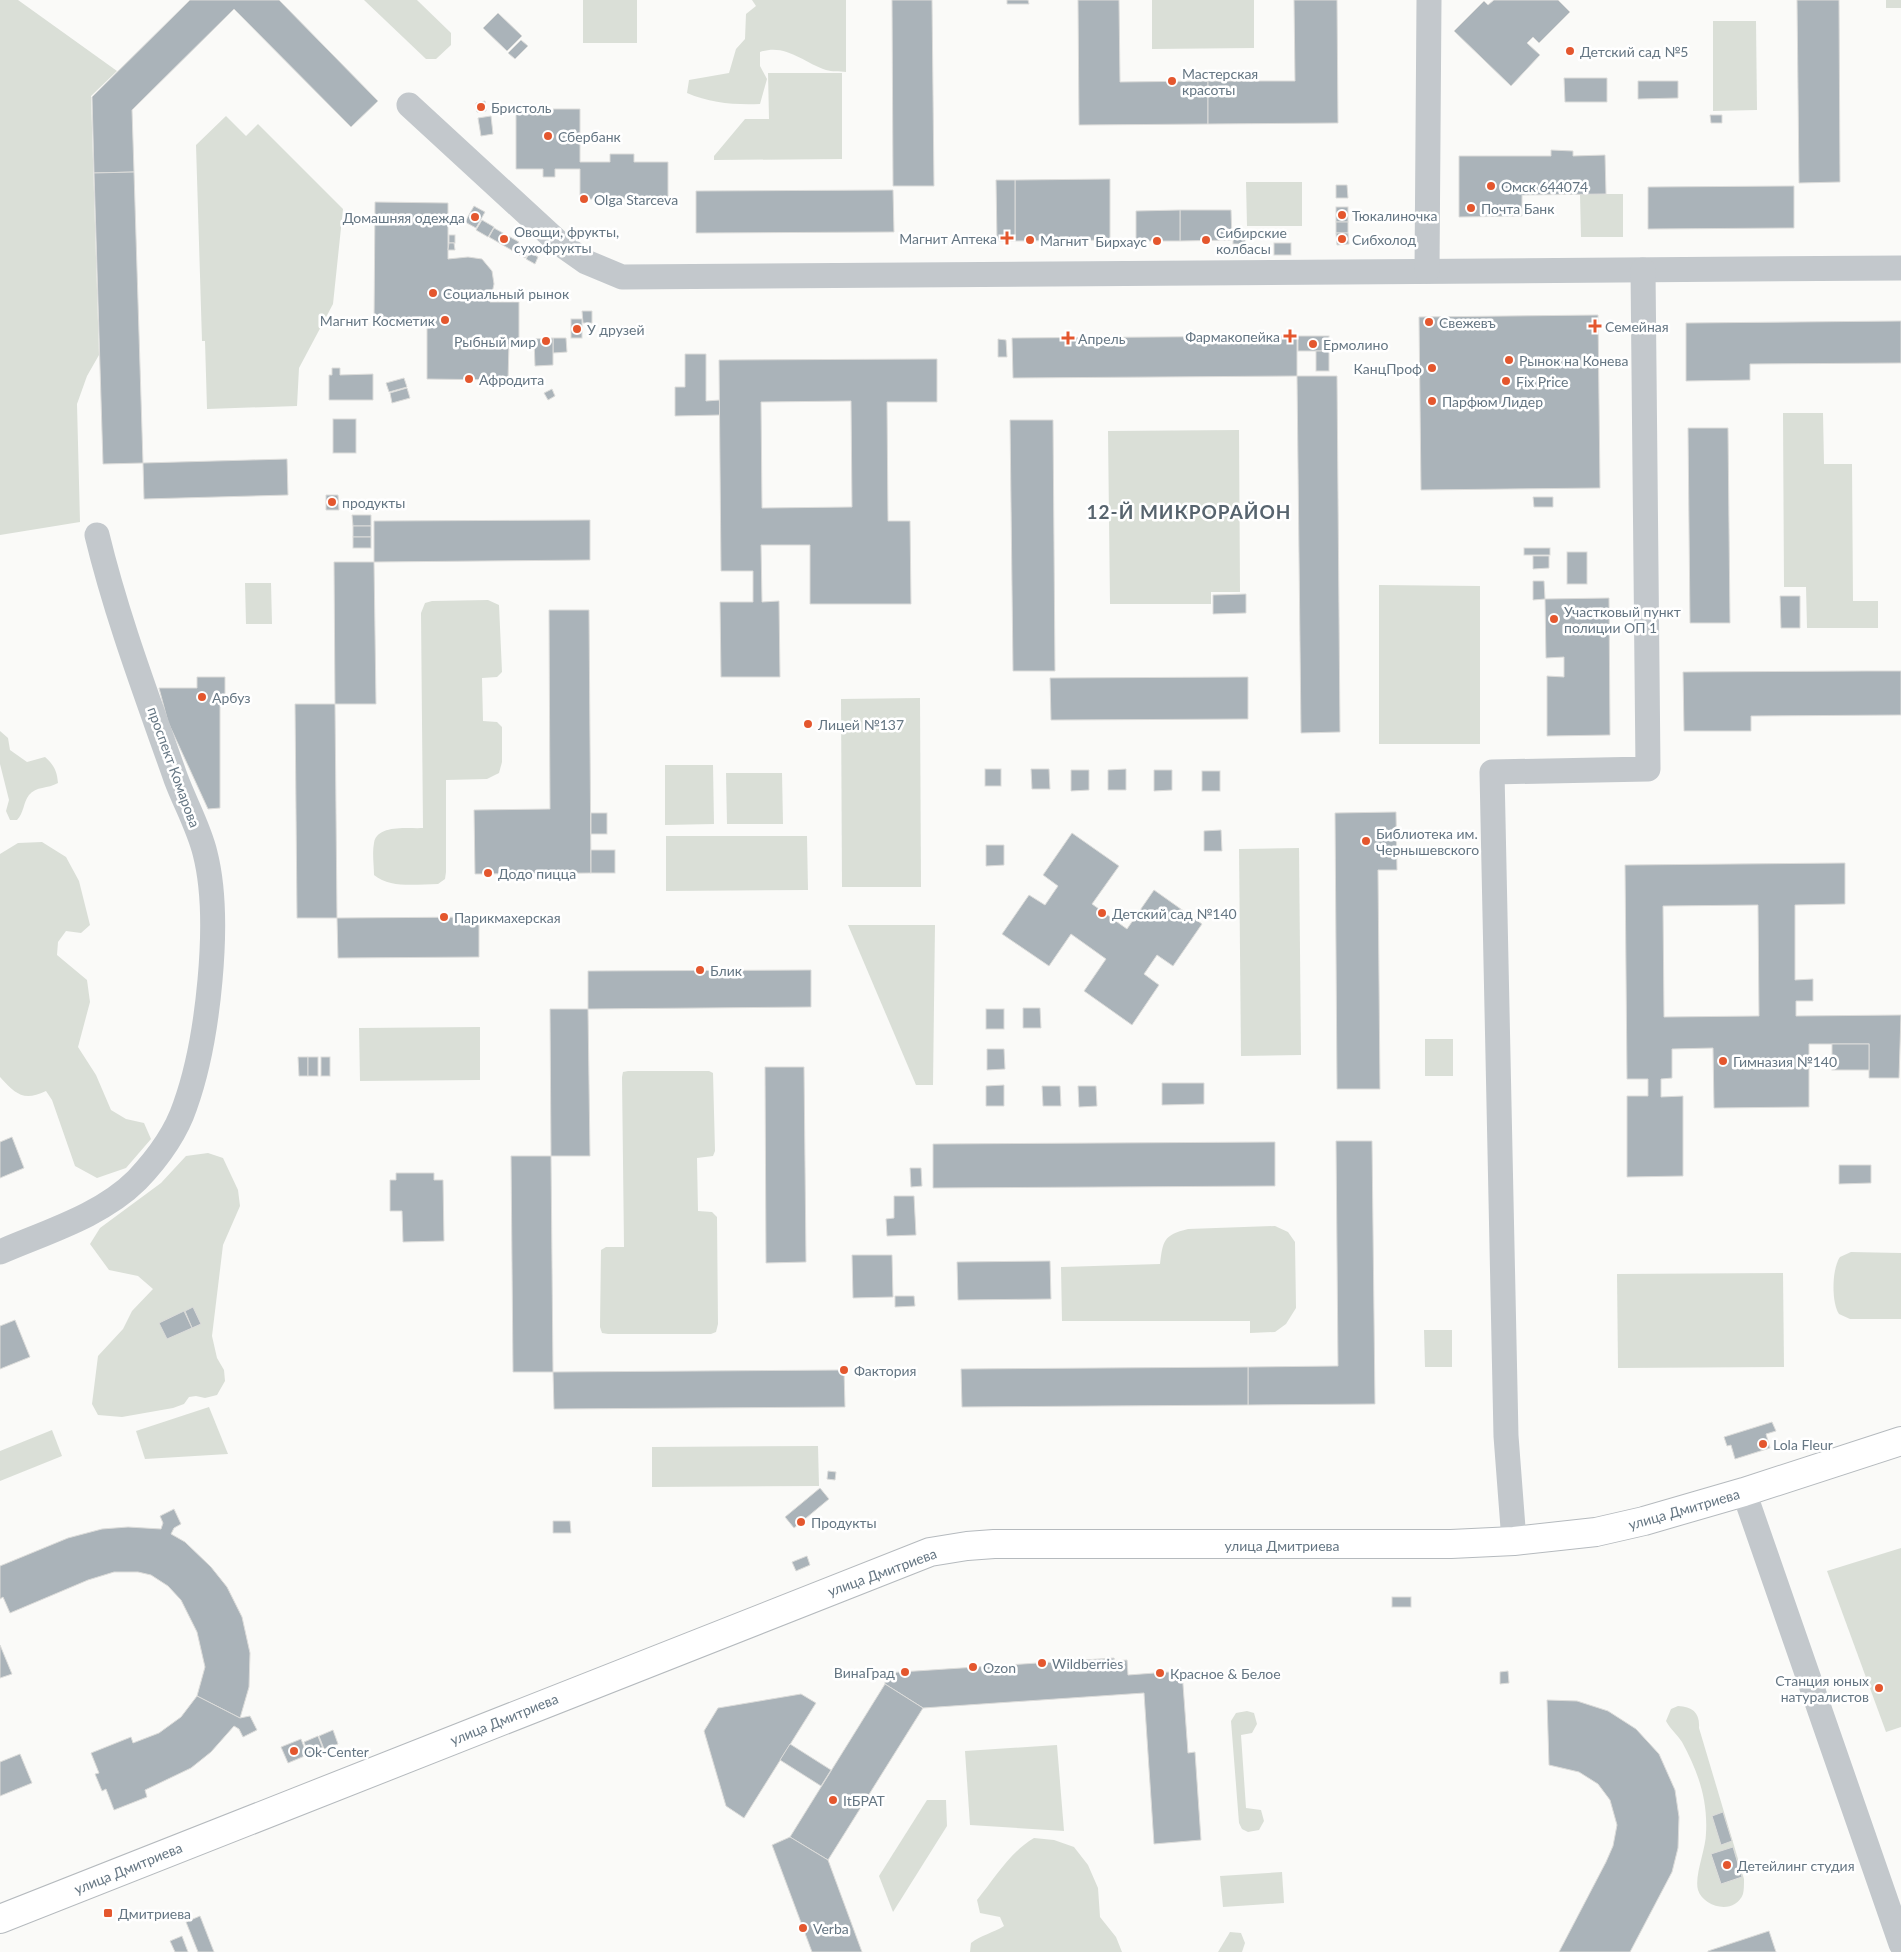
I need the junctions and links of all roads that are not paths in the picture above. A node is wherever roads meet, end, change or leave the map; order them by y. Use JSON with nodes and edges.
{"nodes":[{"id":1,"x":1429,"y":0,"type":"edge"},
{"id":2,"x":409,"y":104,"type":"dead end"},
{"id":3,"x":1901,"y":268,"type":"edge"},
{"id":4,"x":1643,"y":270,"type":"junction"},
{"id":5,"x":1427,"y":271,"type":"junction"},
{"id":6,"x":97,"y":535,"type":"dead end"},
{"id":7,"x":0,"y":1252,"type":"edge"},
{"id":8,"x":1901,"y":1441,"type":"edge"},
{"id":9,"x":1744,"y":1492,"type":"junction"},
{"id":10,"x":1514,"y":1541,"type":"junction"},
{"id":11,"x":0,"y":1919,"type":"edge"},
{"id":12,"x":1901,"y":1944,"type":"edge"}],
"edges":[{"from":1,"to":5,"type":"street"},
{"from":2,"to":5,"type":"street"},
{"from":3,"to":4,"type":"street"},
{"from":4,"to":5,"type":"street"},
{"from":4,"to":10,"type":"street"},
{"from":6,"to":7,"type":"street","name":"проспект Комарова"},
{"from":8,"to":9,"type":"main road","name":"улица Дмитриева"},
{"from":9,"to":10,"type":"main road","name":"улица Дмитриева"},
{"from":9,"to":12,"type":"street"},
{"from":10,"to":11,"type":"main road","name":"улица Дмитриева"}]}
